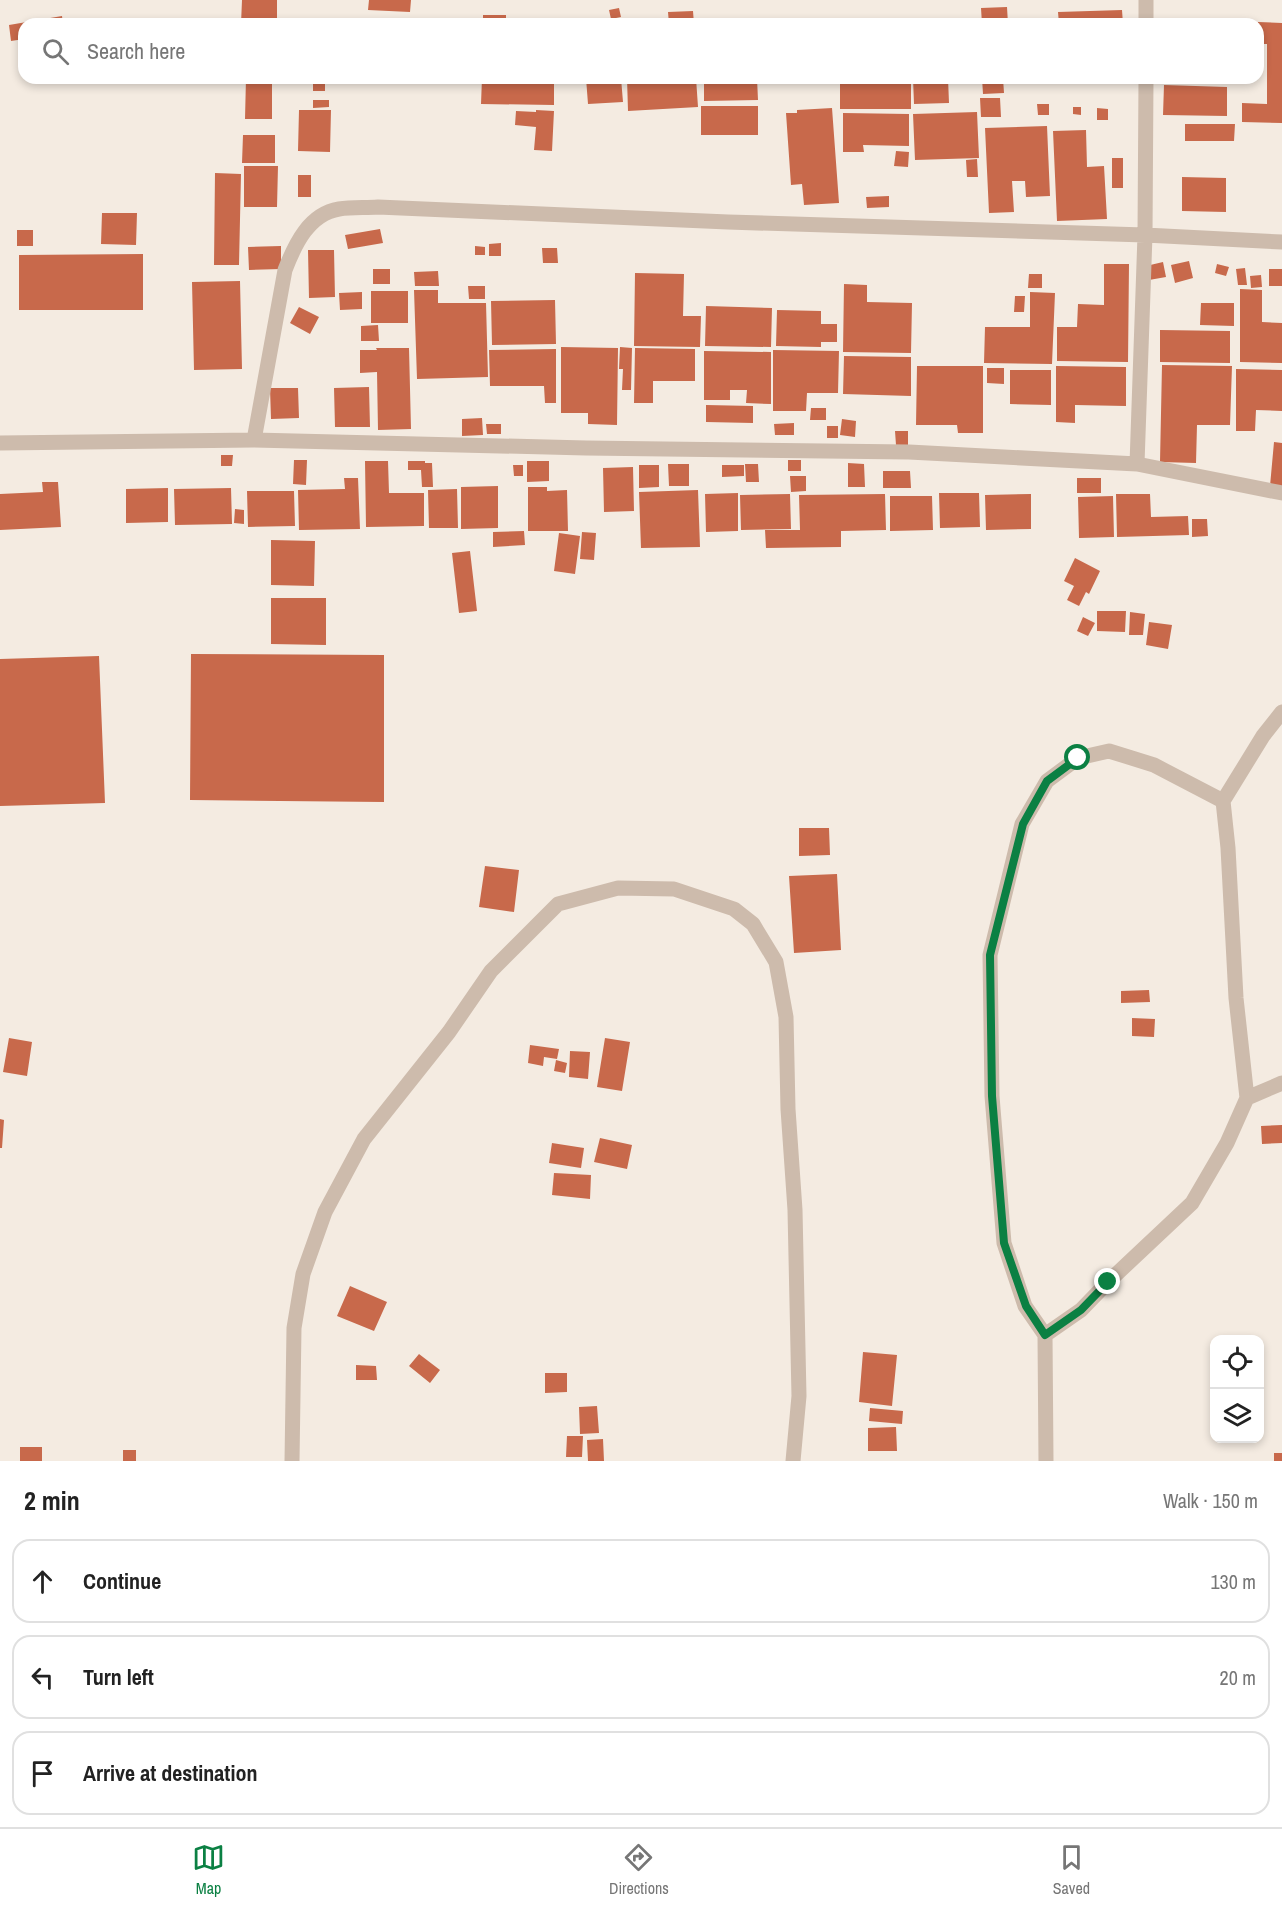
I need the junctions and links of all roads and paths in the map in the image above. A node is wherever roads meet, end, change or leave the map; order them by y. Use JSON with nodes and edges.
{"nodes":[{"id":1,"x":1146,"y":0,"type":"edge"},
{"id":2,"x":1146,"y":18,"type":"edge"},
{"id":3,"x":1146,"y":84,"type":"edge"},
{"id":4,"x":1145,"y":235,"type":"junction"},
{"id":5,"x":1282,"y":242,"type":"edge"},
{"id":6,"x":254,"y":440,"type":"junction"},
{"id":7,"x":0,"y":443,"type":"edge"},
{"id":8,"x":1137,"y":464,"type":"junction"},
{"id":9,"x":1282,"y":493,"type":"edge"},
{"id":10,"x":1282,"y":712,"type":"edge"},
{"id":11,"x":1223,"y":801,"type":"junction"},
{"id":12,"x":1282,"y":1083,"type":"edge"},
{"id":13,"x":1246,"y":1098,"type":"junction"},
{"id":14,"x":1045,"y":1335,"type":"junction"},
{"id":15,"x":292,"y":1461,"type":"edge"},
{"id":16,"x":793,"y":1461,"type":"edge"},
{"id":17,"x":1046,"y":1461,"type":"edge"}],
"edges":[{"from":1,"to":2,"type":"street"},
{"from":3,"to":4,"type":"street"},
{"from":4,"to":5,"type":"street"},
{"from":4,"to":6,"type":"street"},
{"from":4,"to":8,"type":"street"},
{"from":6,"to":7,"type":"street"},
{"from":6,"to":8,"type":"street"},
{"from":8,"to":9,"type":"street"},
{"from":10,"to":11,"type":"street"},
{"from":11,"to":13,"type":"street"},
{"from":11,"to":14,"type":"street"},
{"from":12,"to":13,"type":"street"},
{"from":13,"to":14,"type":"street"},
{"from":14,"to":17,"type":"street"},
{"from":15,"to":16,"type":"street"}]}
